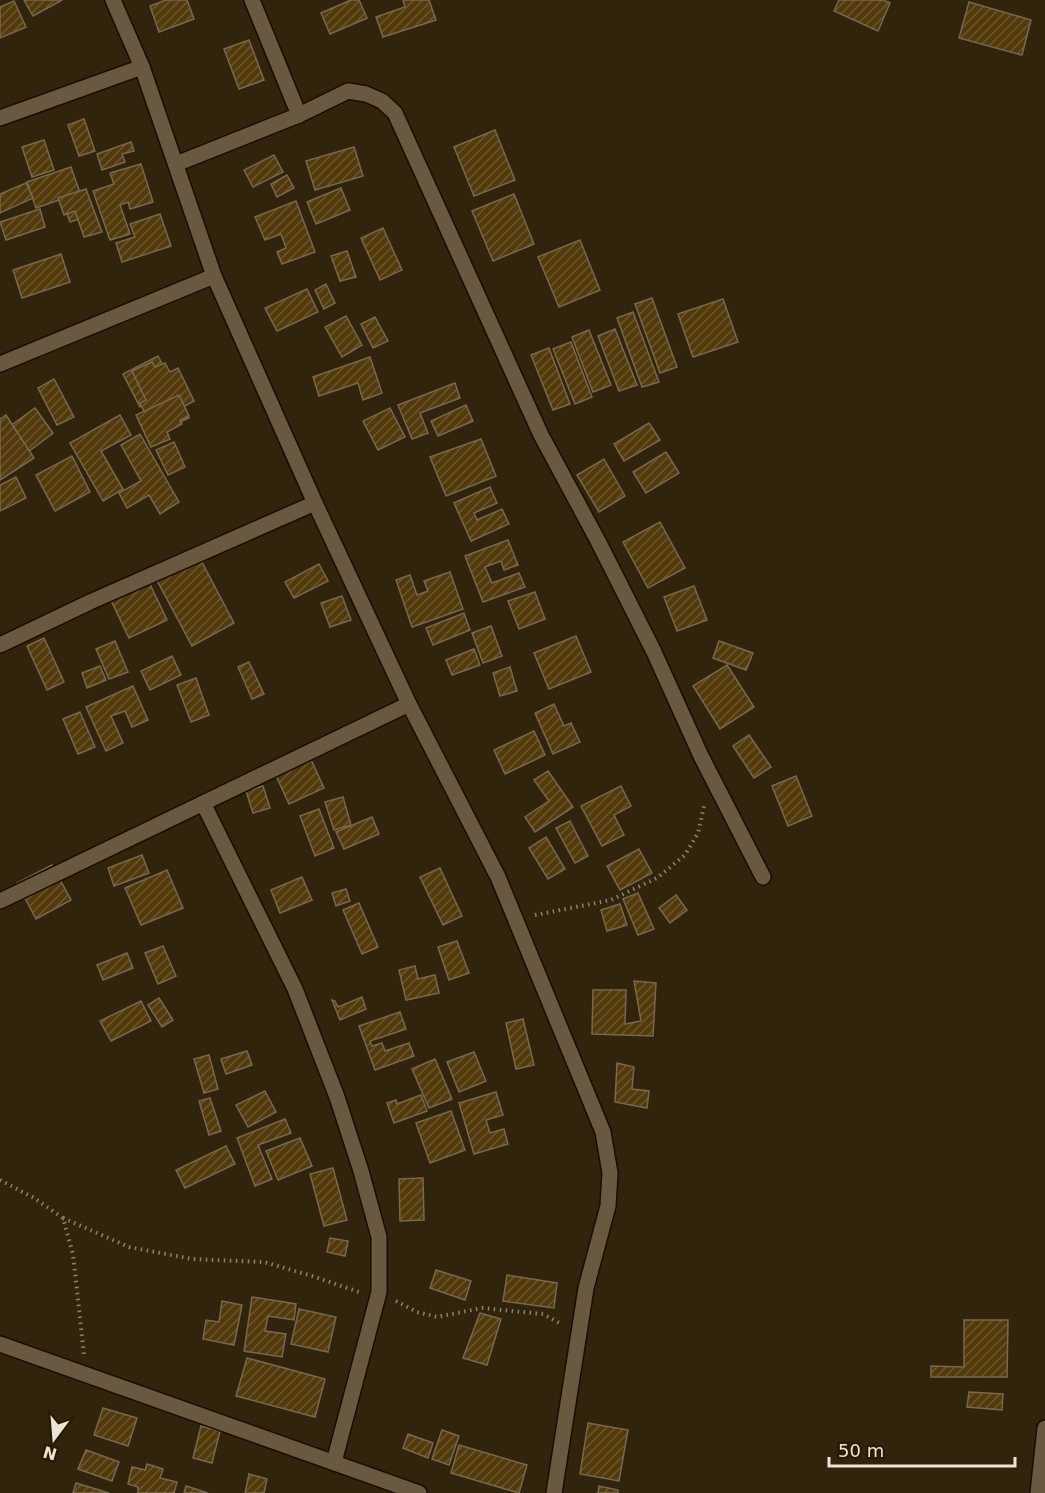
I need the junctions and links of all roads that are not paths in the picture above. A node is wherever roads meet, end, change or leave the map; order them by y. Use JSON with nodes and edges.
{"nodes":[{"id":1,"x":113,"y":0,"type":"edge"},
{"id":2,"x":252,"y":0,"type":"edge"},
{"id":3,"x":142,"y":68,"type":"junction"},
{"id":4,"x":299,"y":115,"type":"junction"},
{"id":5,"x":0,"y":118,"type":"edge"},
{"id":6,"x":176,"y":164,"type":"junction"},
{"id":7,"x":214,"y":276,"type":"junction"},
{"id":8,"x":0,"y":364,"type":"edge"},
{"id":9,"x":315,"y":502,"type":"junction"},
{"id":10,"x":0,"y":645,"type":"edge"},
{"id":11,"x":409,"y":704,"type":"junction"},
{"id":12,"x":203,"y":803,"type":"junction"},
{"id":13,"x":763,"y":877,"type":"dead end"},
{"id":14,"x":0,"y":901,"type":"edge"},
{"id":15,"x":0,"y":1344,"type":"edge"},
{"id":16,"x":1045,"y":1428,"type":"edge"},
{"id":17,"x":334,"y":1462,"type":"junction"},
{"id":18,"x":419,"y":1493,"type":"edge"},
{"id":19,"x":554,"y":1493,"type":"edge"},
{"id":20,"x":1038,"y":1493,"type":"edge"}],
"edges":[{"from":1,"to":3,"type":"street"},
{"from":2,"to":4,"type":"street"},
{"from":3,"to":5,"type":"street"},
{"from":3,"to":6,"type":"street"},
{"from":4,"to":6,"type":"street"},
{"from":4,"to":13,"type":"street"},
{"from":6,"to":7,"type":"street"},
{"from":7,"to":8,"type":"street"},
{"from":7,"to":9,"type":"street"},
{"from":9,"to":10,"type":"street"},
{"from":9,"to":11,"type":"street"},
{"from":11,"to":12,"type":"street"},
{"from":11,"to":19,"type":"street"},
{"from":12,"to":14,"type":"street"},
{"from":12,"to":17,"type":"street"},
{"from":15,"to":17,"type":"street"},
{"from":16,"to":20,"type":"street"},
{"from":17,"to":18,"type":"street"}]}
